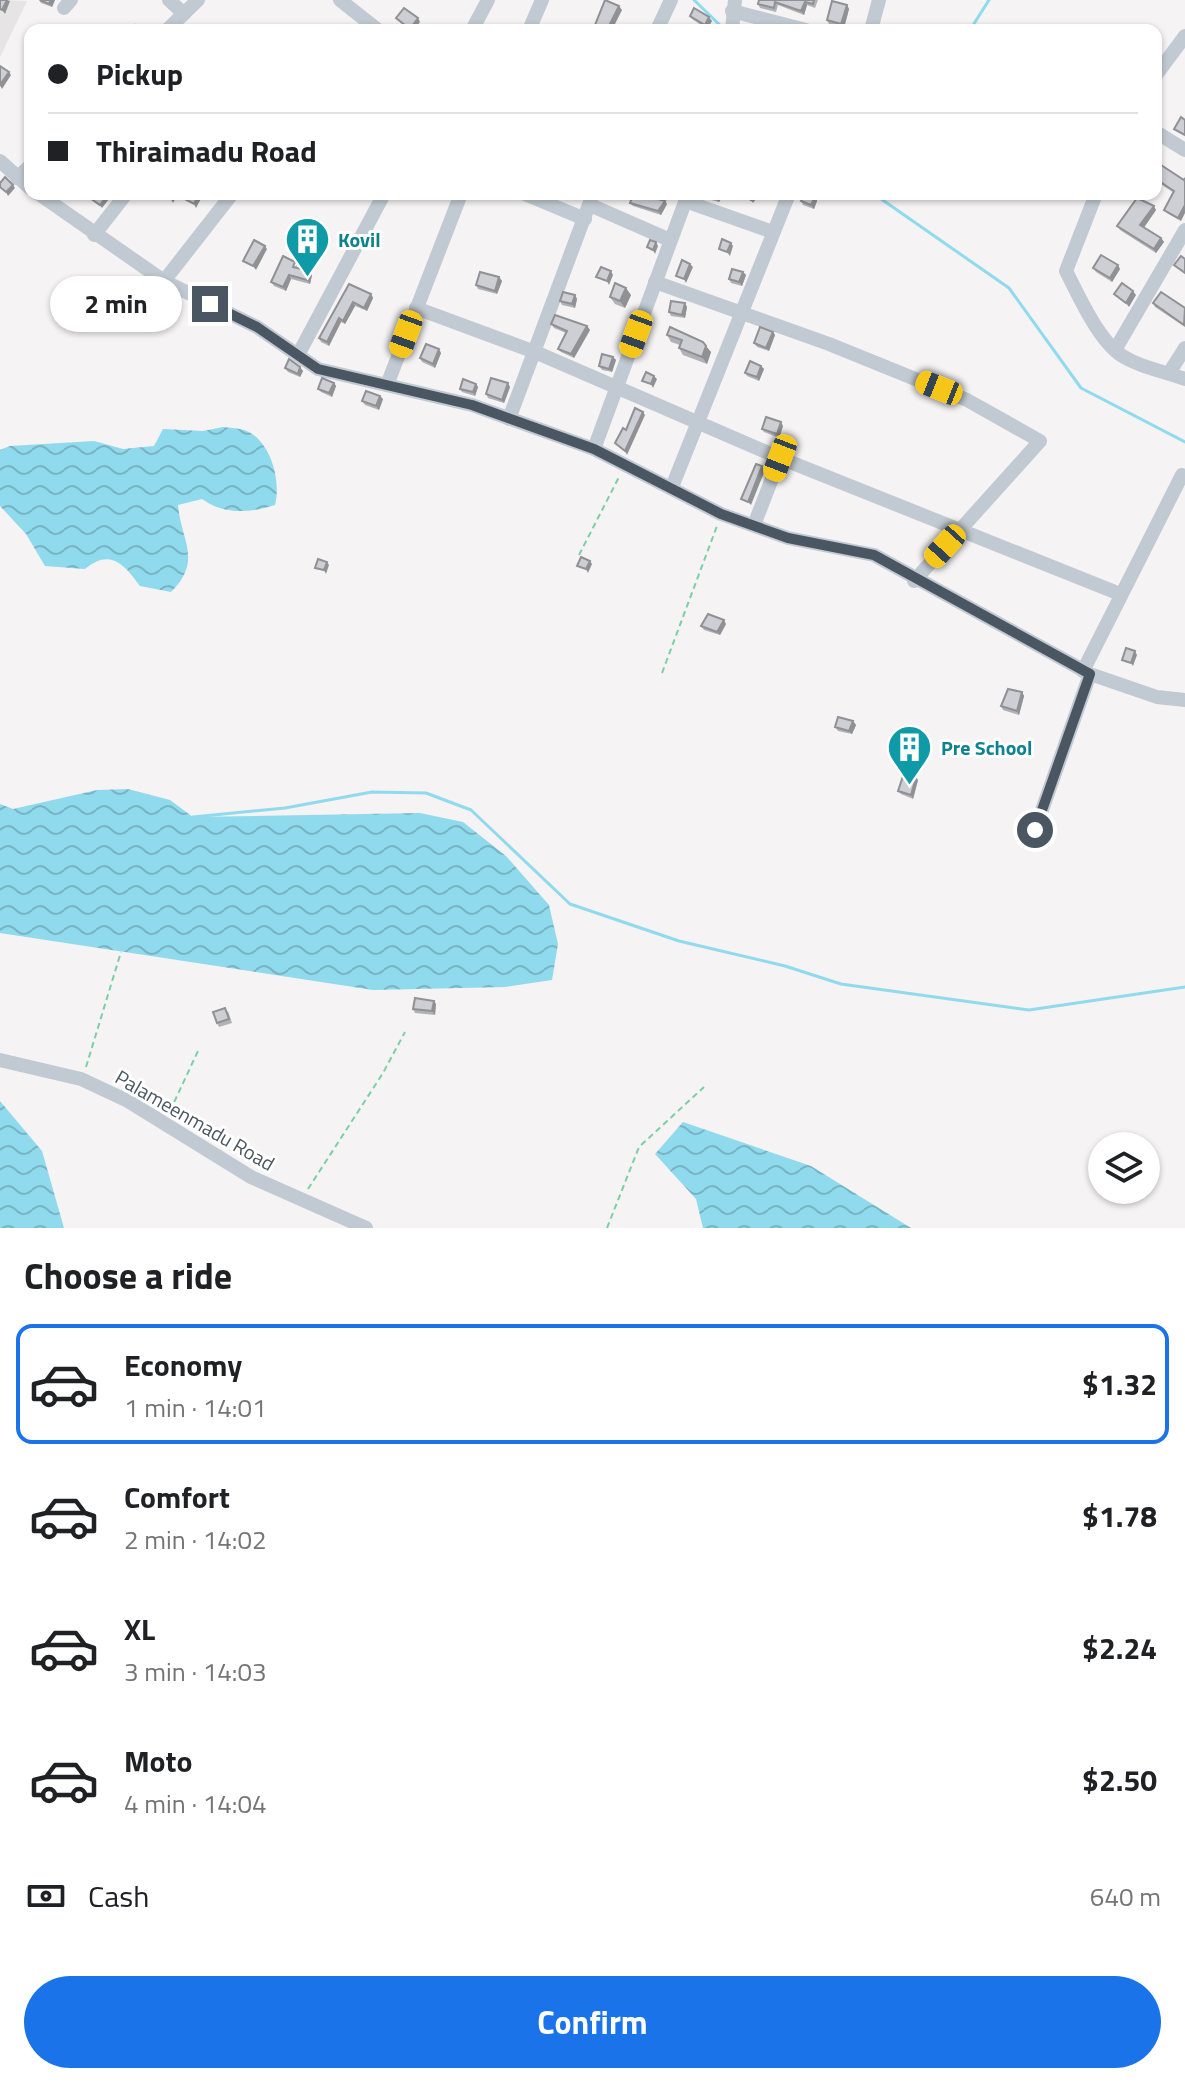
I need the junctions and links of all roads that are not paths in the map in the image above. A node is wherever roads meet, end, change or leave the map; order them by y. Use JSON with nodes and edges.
{"nodes":[{"id":1,"x":169,"y":0,"type":"edge"},
{"id":2,"x":198,"y":0,"type":"edge"},
{"id":3,"x":340,"y":0,"type":"edge"},
{"id":4,"x":488,"y":0,"type":"edge"},
{"id":5,"x":542,"y":0,"type":"edge"},
{"id":6,"x":671,"y":0,"type":"edge"},
{"id":7,"x":879,"y":0,"type":"edge"},
{"id":8,"x":733,"y":5,"type":"edge"},
{"id":9,"x":358,"y":6,"type":"edge"},
{"id":10,"x":184,"y":14,"type":"junction"},
{"id":11,"x":173,"y":24,"type":"edge"},
{"id":12,"x":373,"y":24,"type":"edge"},
{"id":13,"x":475,"y":24,"type":"edge"},
{"id":14,"x":532,"y":24,"type":"edge"},
{"id":15,"x":660,"y":24,"type":"edge"},
{"id":16,"x":788,"y":24,"type":"edge"},
{"id":17,"x":873,"y":24,"type":"edge"},
{"id":18,"x":1185,"y":36,"type":"edge"},
{"id":19,"x":1162,"y":67,"type":"edge"},
{"id":20,"x":1162,"y":136,"type":"edge"},
{"id":21,"x":1185,"y":150,"type":"edge"},
{"id":22,"x":0,"y":161,"type":"edge"},
{"id":23,"x":24,"y":172,"type":"edge"},
{"id":24,"x":17,"y":178,"type":"junction"},
{"id":25,"x":24,"y":183,"type":"edge"},
{"id":26,"x":47,"y":200,"type":"edge"},
{"id":27,"x":121,"y":200,"type":"edge"},
{"id":28,"x":227,"y":200,"type":"edge"},
{"id":29,"x":381,"y":200,"type":"edge"},
{"id":30,"x":459,"y":200,"type":"edge"},
{"id":31,"x":557,"y":200,"type":"edge"},
{"id":32,"x":686,"y":200,"type":"edge"},
{"id":33,"x":692,"y":200,"type":"edge"},
{"id":34,"x":786,"y":200,"type":"edge"},
{"id":35,"x":1094,"y":200,"type":"edge"},
{"id":36,"x":589,"y":206,"type":"edge"},
{"id":37,"x":1185,"y":230,"type":"edge"},
{"id":38,"x":773,"y":232,"type":"junction"},
{"id":39,"x":94,"y":235,"type":"junction"},
{"id":40,"x":670,"y":240,"type":"junction"},
{"id":41,"x":164,"y":281,"type":"junction"},
{"id":42,"x":655,"y":282,"type":"junction"},
{"id":43,"x":416,"y":308,"type":"junction"},
{"id":44,"x":740,"y":313,"type":"junction"},
{"id":45,"x":1185,"y":348,"type":"edge"},
{"id":46,"x":1115,"y":350,"type":"junction"},
{"id":47,"x":535,"y":352,"type":"junction"},
{"id":48,"x":298,"y":355,"type":"junction"},
{"id":49,"x":1169,"y":373,"type":"junction"},
{"id":50,"x":1185,"y":379,"type":"edge"},
{"id":51,"x":387,"y":385,"type":"junction"},
{"id":52,"x":617,"y":386,"type":"junction"},
{"id":53,"x":509,"y":419,"type":"junction"},
{"id":54,"x":699,"y":421,"type":"junction"},
{"id":55,"x":594,"y":449,"type":"junction"},
{"id":56,"x":780,"y":458,"type":"junction"},
{"id":57,"x":1182,"y":475,"type":"dead end"},
{"id":58,"x":672,"y":487,"type":"junction"},
{"id":59,"x":754,"y":525,"type":"junction"},
{"id":60,"x":961,"y":528,"type":"junction"},
{"id":61,"x":914,"y":581,"type":"junction"},
{"id":62,"x":1120,"y":594,"type":"junction"},
{"id":63,"x":1086,"y":672,"type":"junction"},
{"id":64,"x":1185,"y":700,"type":"edge"},
{"id":65,"x":1035,"y":830,"type":"dead end"},
{"id":66,"x":0,"y":1060,"type":"edge"},
{"id":67,"x":366,"y":1228,"type":"edge"}],
"edges":[{"from":1,"to":10,"type":"street"},
{"from":2,"to":10,"type":"street"},
{"from":3,"to":9,"type":"street"},
{"from":4,"to":13,"type":"street"},
{"from":5,"to":14,"type":"street"},
{"from":6,"to":15,"type":"street"},
{"from":7,"to":17,"type":"street"},
{"from":8,"to":16,"type":"street"},
{"from":9,"to":12,"type":"street"},
{"from":10,"to":11,"type":"street"},
{"from":18,"to":19,"type":"street"},
{"from":20,"to":21,"type":"street"},
{"from":22,"to":24,"type":"street"},
{"from":23,"to":24,"type":"street"},
{"from":24,"to":25,"type":"street"},
{"from":26,"to":39,"type":"street"},
{"from":27,"to":39,"type":"street"},
{"from":28,"to":41,"type":"street"},
{"from":29,"to":48,"type":"street"},
{"from":30,"to":43,"type":"street"},
{"from":31,"to":36,"type":"street"},
{"from":32,"to":40,"type":"street"},
{"from":33,"to":38,"type":"street"},
{"from":34,"to":38,"type":"street"},
{"from":35,"to":46,"type":"street"},
{"from":36,"to":40,"type":"street"},
{"from":36,"to":47,"type":"street"},
{"from":37,"to":46,"type":"street"},
{"from":38,"to":44,"type":"street"},
{"from":39,"to":41,"type":"street"},
{"from":40,"to":42,"type":"street"},
{"from":41,"to":48,"type":"street"},
{"from":42,"to":44,"type":"street"},
{"from":42,"to":52,"type":"street"},
{"from":43,"to":47,"type":"street"},
{"from":43,"to":51,"type":"street"},
{"from":44,"to":54,"type":"street"},
{"from":44,"to":60,"type":"street"},
{"from":45,"to":49,"type":"street"},
{"from":46,"to":49,"type":"street"},
{"from":47,"to":52,"type":"street"},
{"from":47,"to":53,"type":"street"},
{"from":48,"to":51,"type":"street"},
{"from":49,"to":50,"type":"street"},
{"from":51,"to":53,"type":"street"},
{"from":52,"to":54,"type":"street"},
{"from":52,"to":55,"type":"street"},
{"from":53,"to":55,"type":"street"},
{"from":54,"to":56,"type":"street"},
{"from":54,"to":58,"type":"street"},
{"from":55,"to":58,"type":"street"},
{"from":56,"to":59,"type":"street"},
{"from":56,"to":60,"type":"street"},
{"from":57,"to":62,"type":"street"},
{"from":58,"to":59,"type":"street"},
{"from":59,"to":61,"type":"street"},
{"from":60,"to":61,"type":"street"},
{"from":60,"to":62,"type":"street"},
{"from":61,"to":63,"type":"street"},
{"from":62,"to":63,"type":"street"},
{"from":63,"to":64,"type":"street"},
{"from":63,"to":65,"type":"street"},
{"from":66,"to":67,"type":"street","name":"Palameenmadu Road"}]}
